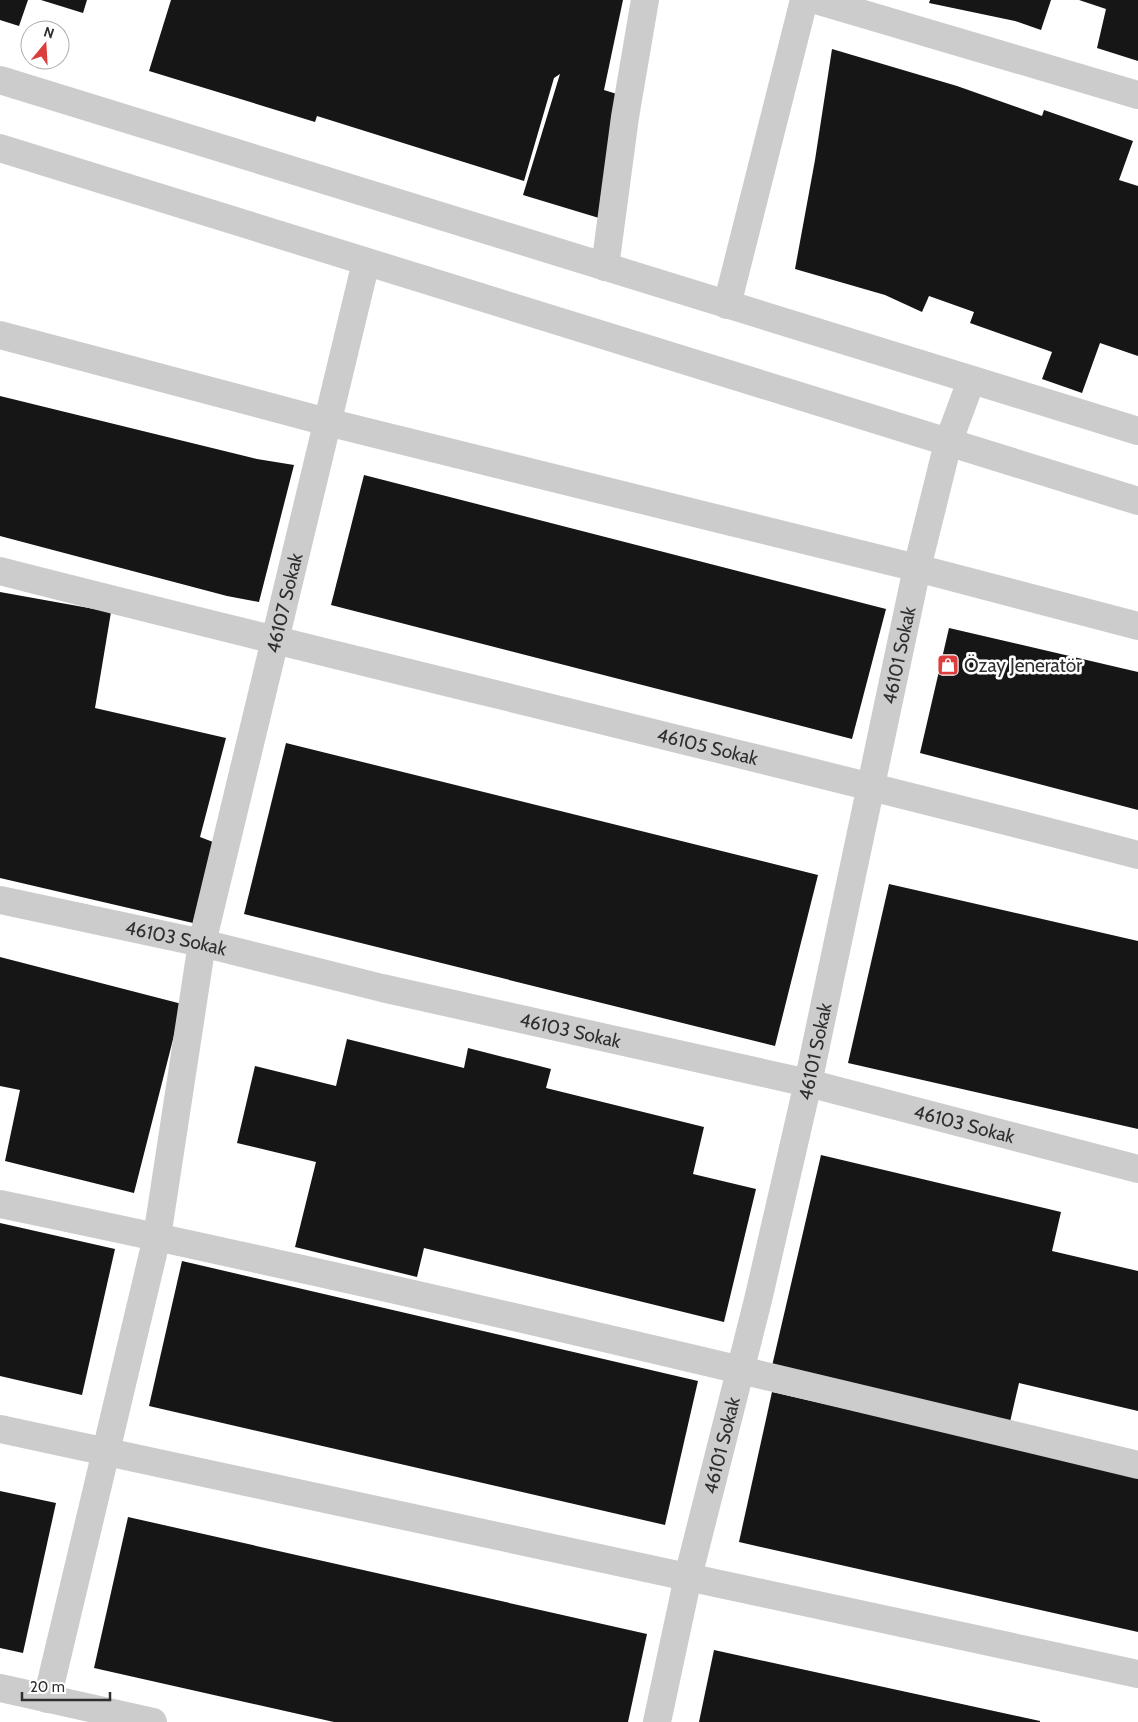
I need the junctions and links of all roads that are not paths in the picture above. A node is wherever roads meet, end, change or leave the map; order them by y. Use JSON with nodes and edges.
{"nodes":[{"id":1,"x":645,"y":0,"type":"edge"},
{"id":2,"x":804,"y":0,"type":"edge"},
{"id":3,"x":816,"y":0,"type":"edge"},
{"id":4,"x":0,"y":80,"type":"edge"},
{"id":5,"x":1138,"y":95,"type":"edge"},
{"id":6,"x":0,"y":148,"type":"edge"},
{"id":7,"x":366,"y":262,"type":"junction"},
{"id":8,"x":605,"y":267,"type":"junction"},
{"id":9,"x":727,"y":305,"type":"junction"},
{"id":10,"x":0,"y":335,"type":"edge"},
{"id":11,"x":971,"y":380,"type":"junction"},
{"id":12,"x":327,"y":422,"type":"junction"},
{"id":13,"x":1138,"y":430,"type":"edge"},
{"id":14,"x":948,"y":444,"type":"junction"},
{"id":15,"x":1138,"y":501,"type":"edge"},
{"id":16,"x":917,"y":568,"type":"junction"},
{"id":17,"x":0,"y":571,"type":"edge"},
{"id":18,"x":1138,"y":626,"type":"edge"},
{"id":19,"x":274,"y":641,"type":"junction"},
{"id":20,"x":871,"y":785,"type":"junction"},
{"id":21,"x":1138,"y":855,"type":"edge"},
{"id":22,"x":0,"y":900,"type":"edge"},
{"id":23,"x":202,"y":943,"type":"junction"},
{"id":24,"x":808,"y":1083,"type":"junction"},
{"id":25,"x":1138,"y":1169,"type":"edge"},
{"id":26,"x":0,"y":1204,"type":"edge"},
{"id":27,"x":157,"y":1237,"type":"junction"},
{"id":28,"x":740,"y":1370,"type":"junction"},
{"id":29,"x":0,"y":1429,"type":"edge"},
{"id":30,"x":104,"y":1451,"type":"junction"},
{"id":31,"x":1138,"y":1465,"type":"edge"},
{"id":32,"x":688,"y":1577,"type":"junction"},
{"id":33,"x":1138,"y":1674,"type":"edge"},
{"id":34,"x":0,"y":1688,"type":"edge"},
{"id":35,"x":47,"y":1699,"type":"junction"},
{"id":36,"x":152,"y":1722,"type":"edge"},
{"id":37,"x":657,"y":1722,"type":"edge"}],
"edges":[{"from":1,"to":8,"type":"street"},
{"from":2,"to":9,"type":"street"},
{"from":3,"to":5,"type":"street"},
{"from":4,"to":8,"type":"street"},
{"from":6,"to":7,"type":"street"},
{"from":7,"to":12,"type":"street","name":"46107 Sokak"},
{"from":7,"to":14,"type":"street"},
{"from":8,"to":9,"type":"street"},
{"from":9,"to":11,"type":"street"},
{"from":10,"to":12,"type":"street"},
{"from":11,"to":13,"type":"street"},
{"from":11,"to":14,"type":"street","name":"46101 Sokak"},
{"from":12,"to":16,"type":"street"},
{"from":12,"to":19,"type":"street","name":"46107 Sokak"},
{"from":14,"to":15,"type":"street"},
{"from":14,"to":16,"type":"street","name":"46101 Sokak"},
{"from":16,"to":18,"type":"street"},
{"from":16,"to":20,"type":"street","name":"46101 Sokak"},
{"from":17,"to":19,"type":"street","name":"46105 Sokak"},
{"from":19,"to":20,"type":"street","name":"46105 Sokak"},
{"from":19,"to":23,"type":"street","name":"46107 Sokak"},
{"from":20,"to":21,"type":"street","name":"46105 Sokak"},
{"from":20,"to":24,"type":"street","name":"46101 Sokak"},
{"from":22,"to":23,"type":"street","name":"46103 Sokak"},
{"from":23,"to":24,"type":"street","name":"46103 Sokak"},
{"from":23,"to":27,"type":"street","name":"46107 Sokak"},
{"from":24,"to":25,"type":"street","name":"46103 Sokak"},
{"from":24,"to":28,"type":"street","name":"46101 Sokak"},
{"from":26,"to":27,"type":"street"},
{"from":27,"to":28,"type":"street"},
{"from":27,"to":30,"type":"street","name":"46107 Sokak"},
{"from":28,"to":31,"type":"street"},
{"from":28,"to":32,"type":"street","name":"46101 Sokak"},
{"from":29,"to":30,"type":"street"},
{"from":30,"to":32,"type":"street"},
{"from":30,"to":35,"type":"street","name":"46107 Sokak"},
{"from":32,"to":33,"type":"street"},
{"from":32,"to":37,"type":"street","name":"46101 Sokak"},
{"from":34,"to":35,"type":"street"},
{"from":35,"to":36,"type":"street"}]}
